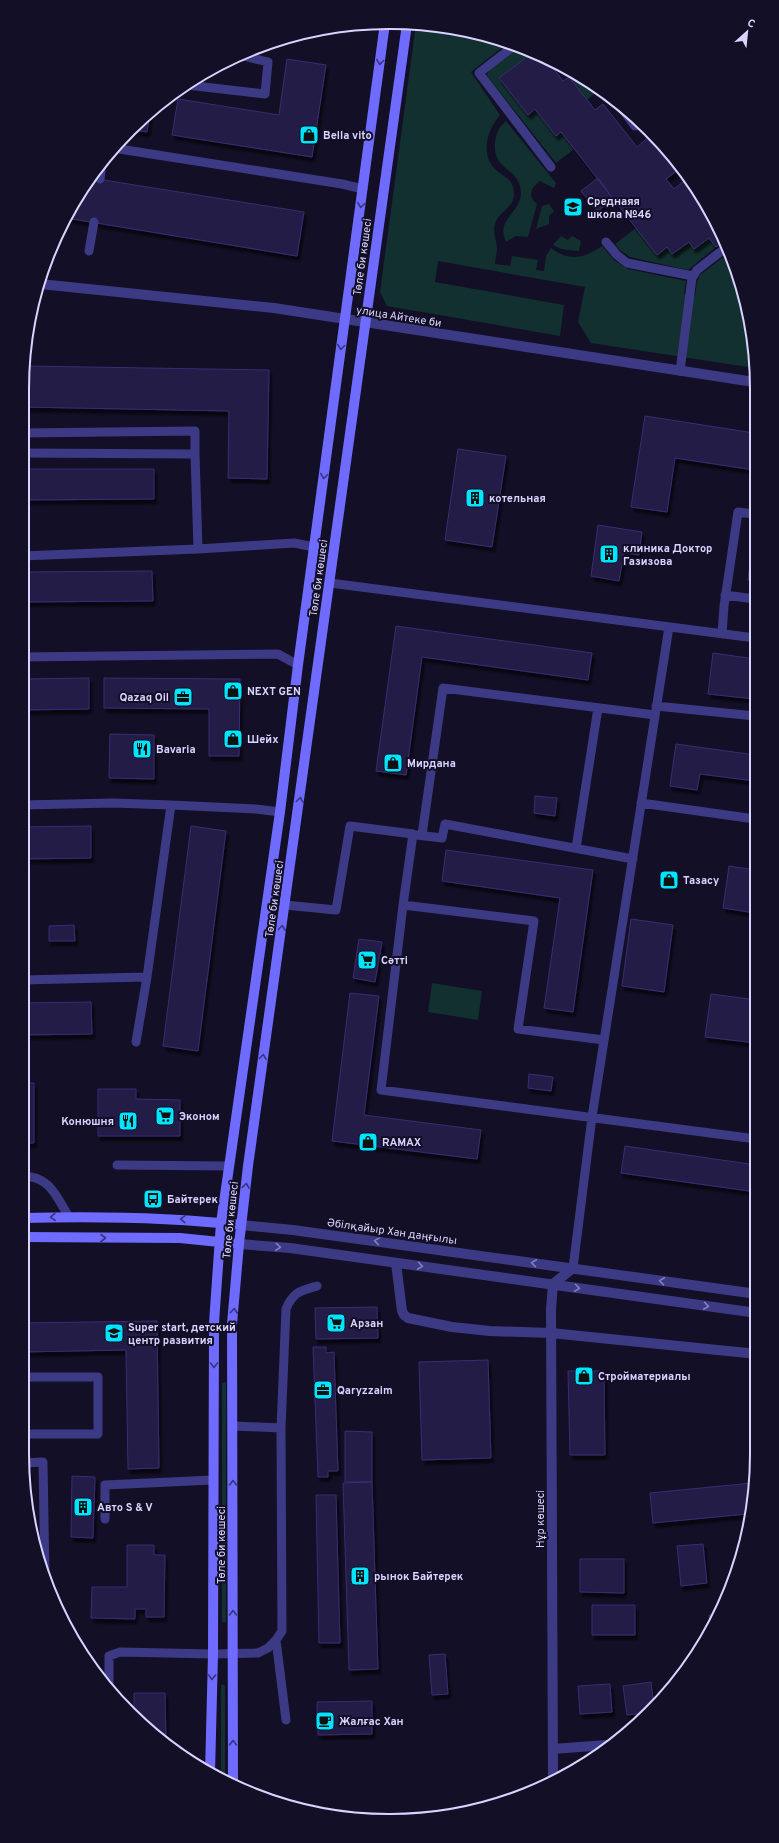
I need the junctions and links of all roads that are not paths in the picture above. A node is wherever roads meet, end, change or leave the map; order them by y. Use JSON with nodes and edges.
{"nodes":[{"id":1,"x":384,"y":29,"type":"edge"},
{"id":2,"x":405,"y":30,"type":"edge"},
{"id":3,"x":509,"y":50,"type":"edge"},
{"id":4,"x":249,"y":57,"type":"edge"},
{"id":5,"x":195,"y":86,"type":"edge"},
{"id":6,"x":121,"y":149,"type":"edge"},
{"id":7,"x":551,"y":167,"type":"dead end"},
{"id":8,"x":101,"y":173,"type":"edge"},
{"id":9,"x":100,"y":179,"type":"dead end"},
{"id":10,"x":363,"y":189,"type":"junction"},
{"id":11,"x":94,"y":222,"type":"dead end"},
{"id":12,"x":606,"y":242,"type":"dead end"},
{"id":13,"x":722,"y":250,"type":"edge"},
{"id":14,"x":89,"y":251,"type":"dead end"},
{"id":15,"x":693,"y":276,"type":"junction"},
{"id":16,"x":45,"y":284,"type":"edge"},
{"id":17,"x":345,"y":320,"type":"junction"},
{"id":18,"x":366,"y":323,"type":"junction"},
{"id":19,"x":680,"y":371,"type":"junction"},
{"id":20,"x":750,"y":381,"type":"edge"},
{"id":21,"x":29,"y":433,"type":"edge"},
{"id":22,"x":29,"y":454,"type":"edge"},
{"id":23,"x":195,"y":454,"type":"junction"},
{"id":24,"x":750,"y":514,"type":"edge"},
{"id":25,"x":314,"y":547,"type":"junction"},
{"id":26,"x":198,"y":549,"type":"junction"},
{"id":27,"x":29,"y":556,"type":"edge"},
{"id":28,"x":330,"y":583,"type":"junction"},
{"id":29,"x":726,"y":595,"type":"junction"},
{"id":30,"x":750,"y":598,"type":"edge"},
{"id":31,"x":669,"y":628,"type":"junction"},
{"id":32,"x":722,"y":634,"type":"junction"},
{"id":33,"x":750,"y":637,"type":"edge"},
{"id":34,"x":29,"y":657,"type":"edge"},
{"id":35,"x":298,"y":665,"type":"junction"},
{"id":36,"x":598,"y":708,"type":"junction"},
{"id":37,"x":656,"y":711,"type":"junction"},
{"id":38,"x":750,"y":716,"type":"edge"},
{"id":39,"x":641,"y":803,"type":"junction"},
{"id":40,"x":29,"y":805,"type":"edge"},
{"id":41,"x":171,"y":805,"type":"junction"},
{"id":42,"x":280,"y":812,"type":"junction"},
{"id":43,"x":750,"y":817,"type":"edge"},
{"id":44,"x":418,"y":835,"type":"junction"},
{"id":45,"x":576,"y":848,"type":"junction"},
{"id":46,"x":632,"y":859,"type":"junction"},
{"id":47,"x":285,"y":905,"type":"junction"},
{"id":48,"x":403,"y":905,"type":"junction"},
{"id":49,"x":147,"y":977,"type":"junction"},
{"id":50,"x":29,"y":980,"type":"edge"},
{"id":51,"x":604,"y":1040,"type":"junction"},
{"id":52,"x":136,"y":1042,"type":"dead end"},
{"id":53,"x":592,"y":1117,"type":"junction"},
{"id":54,"x":750,"y":1138,"type":"edge"},
{"id":55,"x":117,"y":1165,"type":"dead end"},
{"id":56,"x":229,"y":1166,"type":"junction"},
{"id":57,"x":29,"y":1176,"type":"edge"},
{"id":58,"x":69,"y":1217,"type":"junction"},
{"id":59,"x":29,"y":1218,"type":"edge"},
{"id":60,"x":222,"y":1223,"type":"junction"},
{"id":61,"x":241,"y":1225,"type":"junction"},
{"id":62,"x":29,"y":1237,"type":"edge"},
{"id":63,"x":220,"y":1242,"type":"junction"},
{"id":64,"x":239,"y":1244,"type":"junction"},
{"id":65,"x":396,"y":1263,"type":"junction"},
{"id":66,"x":573,"y":1268,"type":"junction"},
{"id":67,"x":553,"y":1284,"type":"junction"},
{"id":68,"x":317,"y":1286,"type":"dead end"},
{"id":69,"x":750,"y":1293,"type":"edge"},
{"id":70,"x":750,"y":1312,"type":"edge"},
{"id":71,"x":551,"y":1333,"type":"junction"},
{"id":72,"x":750,"y":1353,"type":"edge"},
{"id":73,"x":29,"y":1377,"type":"edge"},
{"id":74,"x":234,"y":1426,"type":"junction"},
{"id":75,"x":281,"y":1428,"type":"junction"},
{"id":76,"x":29,"y":1434,"type":"edge"},
{"id":77,"x":29,"y":1462,"type":"edge"},
{"id":78,"x":213,"y":1480,"type":"junction"},
{"id":79,"x":105,"y":1519,"type":"dead end"},
{"id":80,"x":45,"y":1559,"type":"edge"},
{"id":81,"x":276,"y":1640,"type":"junction"},
{"id":82,"x":213,"y":1654,"type":"junction"},
{"id":83,"x":233,"y":1654,"type":"junction"},
{"id":84,"x":109,"y":1680,"type":"edge"},
{"id":85,"x":286,"y":1720,"type":"dead end"},
{"id":86,"x":601,"y":1745,"type":"edge"},
{"id":87,"x":553,"y":1749,"type":"junction"},
{"id":88,"x":210,"y":1767,"type":"edge"},
{"id":89,"x":553,"y":1775,"type":"edge"},
{"id":90,"x":233,"y":1778,"type":"edge"}],
"edges":[{"from":1,"to":10,"type":"main road","name":"Төле би көшесі","one_way":true},
{"from":2,"to":18,"type":"main road","name":"Төле би көшесі"},
{"from":3,"to":7,"type":"lane"},
{"from":4,"to":5,"type":"lane"},
{"from":6,"to":10,"type":"lane"},
{"from":8,"to":9,"type":"lane"},
{"from":10,"to":17,"type":"main road","name":"Төле би көшесі","one_way":true},
{"from":11,"to":14,"type":"lane"},
{"from":12,"to":15,"type":"lane"},
{"from":13,"to":15,"type":"lane"},
{"from":15,"to":19,"type":"lane"},
{"from":16,"to":17,"type":"street","name":"улица Айтеке би"},
{"from":17,"to":18,"type":"street","name":"улица Айтеке би"},
{"from":17,"to":25,"type":"main road","name":"Төле би көшесі","one_way":true},
{"from":18,"to":19,"type":"street","name":"улица Айтеке би"},
{"from":18,"to":28,"type":"main road","name":"Төле би көшесі"},
{"from":19,"to":20,"type":"street","name":"улица Айтеке би"},
{"from":21,"to":23,"type":"lane"},
{"from":22,"to":23,"type":"lane"},
{"from":23,"to":26,"type":"lane"},
{"from":24,"to":29,"type":"lane"},
{"from":25,"to":26,"type":"lane"},
{"from":25,"to":35,"type":"main road","name":"Төле би көшесі"},
{"from":26,"to":27,"type":"lane"},
{"from":28,"to":31,"type":"lane"},
{"from":47,"to":28,"type":"main road","name":"Төле би көшесі","one_way":true},
{"from":29,"to":30,"type":"lane"},
{"from":29,"to":32,"type":"lane"},
{"from":31,"to":32,"type":"lane"},
{"from":31,"to":37,"type":"lane"},
{"from":32,"to":33,"type":"lane"},
{"from":34,"to":35,"type":"lane"},
{"from":35,"to":42,"type":"main road","name":"Төле би көшесі"},
{"from":36,"to":37,"type":"lane"},
{"from":36,"to":44,"type":"lane"},
{"from":36,"to":45,"type":"lane"},
{"from":37,"to":38,"type":"lane"},
{"from":37,"to":39,"type":"lane"},
{"from":39,"to":43,"type":"lane"},
{"from":39,"to":46,"type":"lane"},
{"from":40,"to":41,"type":"lane"},
{"from":41,"to":42,"type":"lane"},
{"from":41,"to":49,"type":"lane"},
{"from":42,"to":56,"type":"main road","name":"Төле би көшесі"},
{"from":44,"to":45,"type":"lane"},
{"from":44,"to":47,"type":"lane"},
{"from":44,"to":48,"type":"lane"},
{"from":45,"to":46,"type":"lane"},
{"from":46,"to":51,"type":"lane"},
{"from":61,"to":47,"type":"main road","name":"Төле би көшесі","one_way":true},
{"from":48,"to":51,"type":"lane"},
{"from":48,"to":53,"type":"lane"},
{"from":49,"to":50,"type":"lane"},
{"from":49,"to":52,"type":"lane"},
{"from":51,"to":53,"type":"lane"},
{"from":53,"to":54,"type":"lane"},
{"from":53,"to":66,"type":"lane"},
{"from":55,"to":56,"type":"lane"},
{"from":56,"to":60,"type":"main road","name":"Төле би көшесі"},
{"from":57,"to":58,"type":"lane"},
{"from":58,"to":59,"type":"main road","name":"Әбілқайыр Хан даңғылы","one_way":true},
{"from":60,"to":58,"type":"main road","name":"Әбілқайыр Хан даңғылы","one_way":true},
{"from":60,"to":61,"type":"main road","name":"Әбілқайыр Хан даңғылы"},
{"from":60,"to":63,"type":"main road","name":"Төле би көшесі"},
{"from":61,"to":64,"type":"main road","name":"Төле би көшесі"},
{"from":66,"to":61,"type":"street","name":"Әбілқайыр Хан даңғылы","one_way":true},
{"from":62,"to":63,"type":"main road","one_way":true},
{"from":63,"to":64,"type":"main road"},
{"from":63,"to":78,"type":"main road","name":"Төле би көшесі","one_way":true},
{"from":64,"to":65,"type":"street","one_way":true},
{"from":74,"to":64,"type":"main road","name":"Төле би көшесі","one_way":true},
{"from":65,"to":67,"type":"street","one_way":true},
{"from":65,"to":71,"type":"street"},
{"from":66,"to":67,"type":"street"},
{"from":69,"to":66,"type":"street","name":"Әбілқайыр Хан даңғылы","one_way":true},
{"from":67,"to":70,"type":"street","one_way":true},
{"from":67,"to":71,"type":"street","name":"Нұр көшесі"},
{"from":68,"to":75,"type":"lane"},
{"from":71,"to":72,"type":"street"},
{"from":71,"to":87,"type":"street","name":"Нұр көшесі"},
{"from":73,"to":76,"type":"lane"},
{"from":74,"to":75,"type":"lane"},
{"from":83,"to":74,"type":"main road","name":"Төле би көшесі","one_way":true},
{"from":75,"to":81,"type":"lane"},
{"from":77,"to":80,"type":"lane"},
{"from":78,"to":79,"type":"lane"},
{"from":78,"to":82,"type":"main road","name":"Төле би көшесі"},
{"from":81,"to":83,"type":"lane"},
{"from":81,"to":85,"type":"lane"},
{"from":82,"to":83,"type":"lane"},
{"from":82,"to":84,"type":"lane"},
{"from":82,"to":88,"type":"main road","name":"Төле би көшесі","one_way":true},
{"from":90,"to":83,"type":"main road","name":"Төле би көшесі","one_way":true},
{"from":86,"to":87,"type":"street"},
{"from":87,"to":89,"type":"street","name":"Нұр көшесі"}]}
